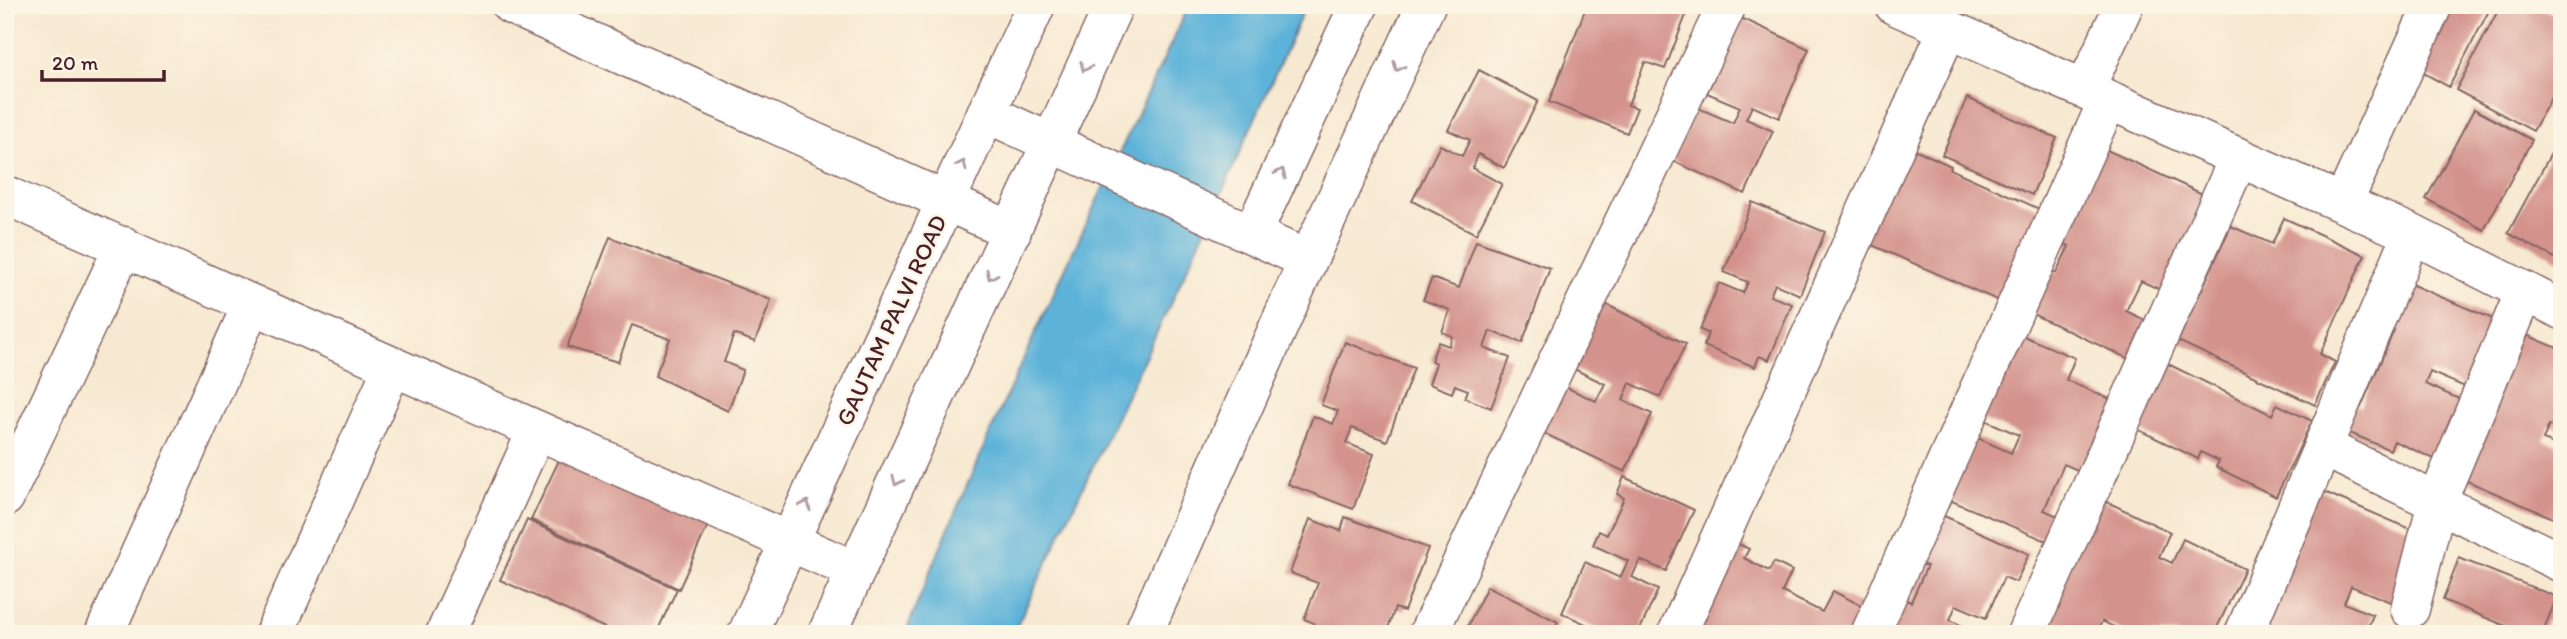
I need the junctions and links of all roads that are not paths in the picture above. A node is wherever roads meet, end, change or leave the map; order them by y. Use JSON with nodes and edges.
{"nodes":[{"id":1,"x":511,"y":5,"type":"edge"},
{"id":2,"x":1036,"y":5,"type":"edge"},
{"id":3,"x":1114,"y":5,"type":"edge"},
{"id":4,"x":1359,"y":5,"type":"edge"},
{"id":5,"x":1426,"y":5,"type":"edge"},
{"id":6,"x":1727,"y":5,"type":"edge"},
{"id":7,"x":1894,"y":5,"type":"edge"},
{"id":8,"x":2124,"y":5,"type":"edge"},
{"id":9,"x":2433,"y":5,"type":"edge"},
{"id":10,"x":1948,"y":29,"type":"junction"},
{"id":11,"x":2097,"y":94,"type":"junction"},
{"id":12,"x":986,"y":113,"type":"junction"},
{"id":13,"x":1051,"y":143,"type":"junction"},
{"id":14,"x":2239,"y":157,"type":"junction"},
{"id":15,"x":5,"y":195,"type":"edge"},
{"id":16,"x":946,"y":201,"type":"junction"},
{"id":17,"x":2343,"y":204,"type":"junction"},
{"id":18,"x":1239,"y":228,"type":"junction"},
{"id":19,"x":1012,"y":230,"type":"junction"},
{"id":20,"x":2412,"y":234,"type":"junction"},
{"id":21,"x":124,"y":246,"type":"junction"},
{"id":22,"x":1308,"y":260,"type":"junction"},
{"id":23,"x":2525,"y":291,"type":"junction"},
{"id":24,"x":253,"y":304,"type":"junction"},
{"id":25,"x":2562,"y":310,"type":"edge"},
{"id":26,"x":393,"y":366,"type":"junction"},
{"id":27,"x":537,"y":430,"type":"junction"},
{"id":28,"x":2323,"y":447,"type":"junction"},
{"id":29,"x":5,"y":497,"type":"edge"},
{"id":30,"x":2437,"y":502,"type":"junction"},
{"id":31,"x":789,"y":541,"type":"junction"},
{"id":32,"x":2558,"y":551,"type":"edge"},
{"id":33,"x":856,"y":571,"type":"junction"},
{"id":34,"x":2410,"y":609,"type":"dead end"},
{"id":35,"x":104,"y":634,"type":"edge"},
{"id":36,"x":274,"y":634,"type":"edge"},
{"id":37,"x":445,"y":634,"type":"edge"},
{"id":38,"x":747,"y":634,"type":"edge"},
{"id":39,"x":827,"y":634,"type":"edge"},
{"id":40,"x":1146,"y":634,"type":"edge"},
{"id":41,"x":1428,"y":634,"type":"edge"},
{"id":42,"x":1677,"y":634,"type":"edge"},
{"id":43,"x":1870,"y":634,"type":"edge"},
{"id":44,"x":2026,"y":634,"type":"edge"},
{"id":45,"x":2244,"y":634,"type":"edge"}],
"edges":[{"from":1,"to":16,"type":"street"},
{"from":2,"to":12,"type":"street","name":"GAUTAM PALVI ROAD"},
{"from":3,"to":13,"type":"street","one_way":true},
{"from":18,"to":4,"type":"street","one_way":true},
{"from":5,"to":22,"type":"street","one_way":true},
{"from":6,"to":41,"type":"street"},
{"from":7,"to":10,"type":"street"},
{"from":8,"to":11,"type":"street"},
{"from":9,"to":17,"type":"street"},
{"from":10,"to":11,"type":"street"},
{"from":10,"to":42,"type":"street"},
{"from":11,"to":14,"type":"street"},
{"from":11,"to":43,"type":"street"},
{"from":12,"to":13,"type":"street"},
{"from":16,"to":12,"type":"street","name":"GAUTAM PALVI ROAD","one_way":true},
{"from":13,"to":18,"type":"street"},
{"from":13,"to":19,"type":"street"},
{"from":14,"to":17,"type":"street"},
{"from":14,"to":44,"type":"street"},
{"from":15,"to":21,"type":"street"},
{"from":16,"to":19,"type":"street"},
{"from":31,"to":16,"type":"street","name":"GAUTAM PALVI ROAD","one_way":true},
{"from":17,"to":20,"type":"street"},
{"from":18,"to":22,"type":"street"},
{"from":19,"to":33,"type":"street","one_way":true},
{"from":20,"to":23,"type":"street"},
{"from":20,"to":28,"type":"street"},
{"from":21,"to":24,"type":"street"},
{"from":21,"to":29,"type":"street"},
{"from":22,"to":40,"type":"street"},
{"from":23,"to":25,"type":"street"},
{"from":23,"to":30,"type":"street"},
{"from":24,"to":26,"type":"street"},
{"from":24,"to":35,"type":"street"},
{"from":26,"to":27,"type":"street"},
{"from":26,"to":36,"type":"street"},
{"from":27,"to":31,"type":"street"},
{"from":27,"to":37,"type":"street"},
{"from":28,"to":30,"type":"street"},
{"from":28,"to":45,"type":"street"},
{"from":30,"to":32,"type":"street"},
{"from":30,"to":34,"type":"street"},
{"from":31,"to":33,"type":"street"},
{"from":31,"to":38,"type":"street","name":"GAUTAM PALVI ROAD"},
{"from":33,"to":39,"type":"street"}]}
